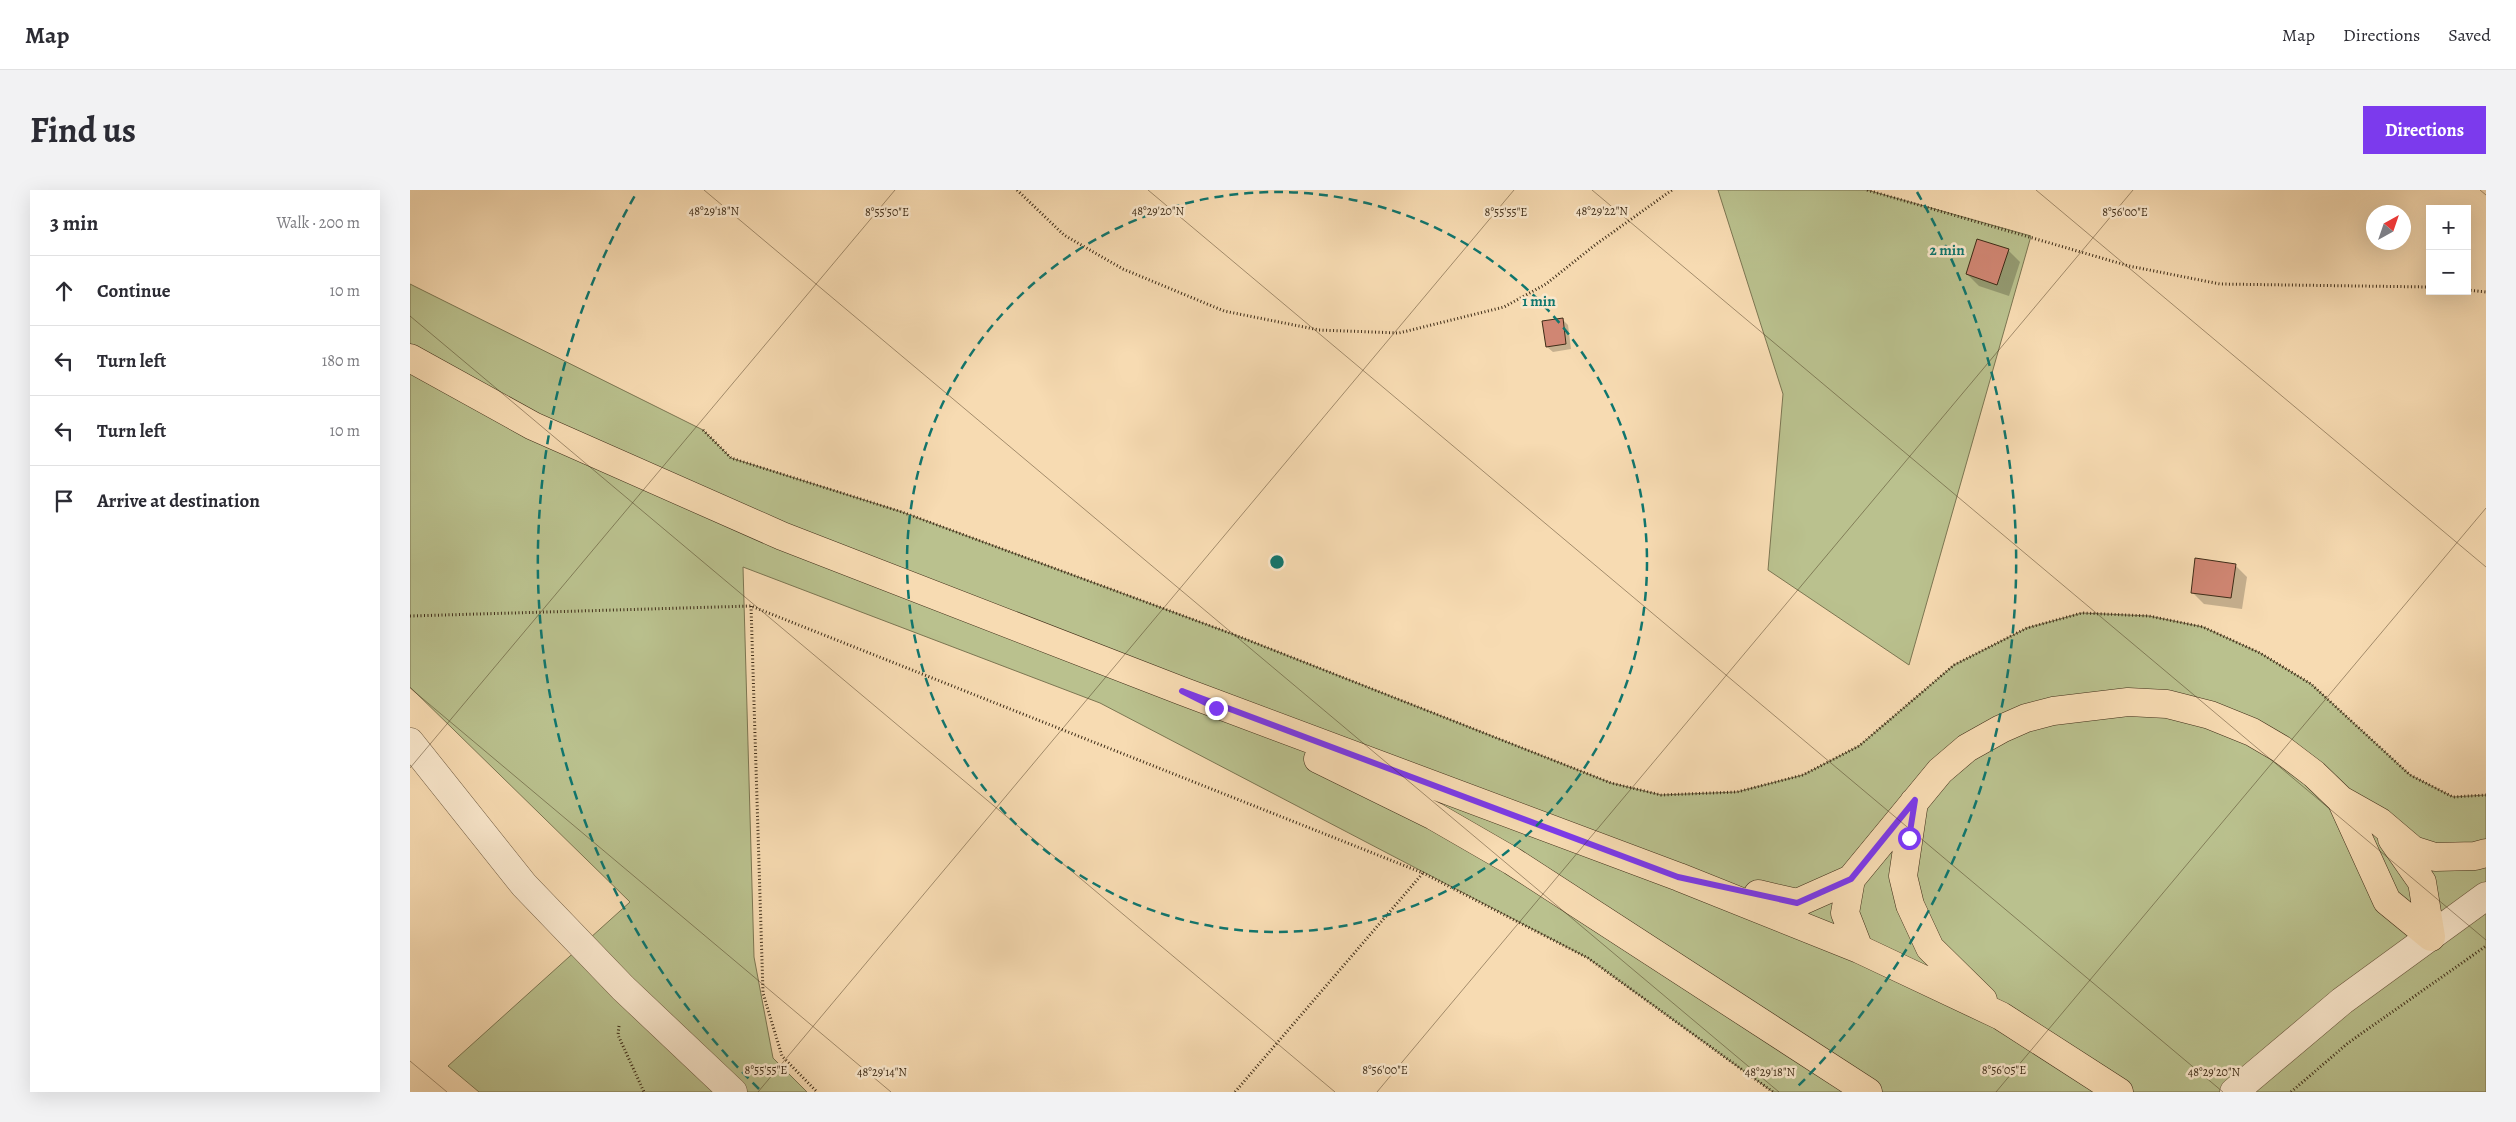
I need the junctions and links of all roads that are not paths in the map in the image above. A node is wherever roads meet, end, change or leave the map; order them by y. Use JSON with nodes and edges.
{"nodes":[{"id":1,"x":410,"y":358,"type":"edge"},
{"id":2,"x":1182,"y":691,"type":"junction"},
{"id":3,"x":410,"y":742,"type":"edge"},
{"id":4,"x":1915,"y":800,"type":"junction"},
{"id":5,"x":2341,"y":800,"type":"junction"},
{"id":6,"x":2380,"y":822,"type":"junction"},
{"id":7,"x":2486,"y":854,"type":"edge"},
{"id":8,"x":1678,"y":877,"type":"junction"},
{"id":9,"x":1851,"y":879,"type":"junction"},
{"id":10,"x":2486,"y":896,"type":"edge"},
{"id":11,"x":2431,"y":937,"type":"junction"},
{"id":12,"x":1859,"y":949,"type":"junction"},
{"id":13,"x":2001,"y":1016,"type":"junction"},
{"id":14,"x":733,"y":1092,"type":"edge"},
{"id":15,"x":1868,"y":1092,"type":"edge"},
{"id":16,"x":2119,"y":1092,"type":"edge"},
{"id":17,"x":2234,"y":1092,"type":"edge"}],
"edges":[{"from":1,"to":2,"type":"main road"},
{"from":2,"to":8,"type":"main road"},
{"from":2,"to":15,"type":"main road"},
{"from":3,"to":14,"type":"street"},
{"from":4,"to":5,"type":"main road"},
{"from":4,"to":9,"type":"main road"},
{"from":4,"to":13,"type":"main road"},
{"from":5,"to":6,"type":"main road"},
{"from":5,"to":11,"type":"main road"},
{"from":6,"to":7,"type":"main road"},
{"from":6,"to":11,"type":"main road"},
{"from":8,"to":9,"type":"main road"},
{"from":8,"to":12,"type":"main road"},
{"from":9,"to":12,"type":"main road"},
{"from":10,"to":11,"type":"street"},
{"from":11,"to":17,"type":"street"},
{"from":12,"to":13,"type":"main road"},
{"from":13,"to":16,"type":"main road"}]}
